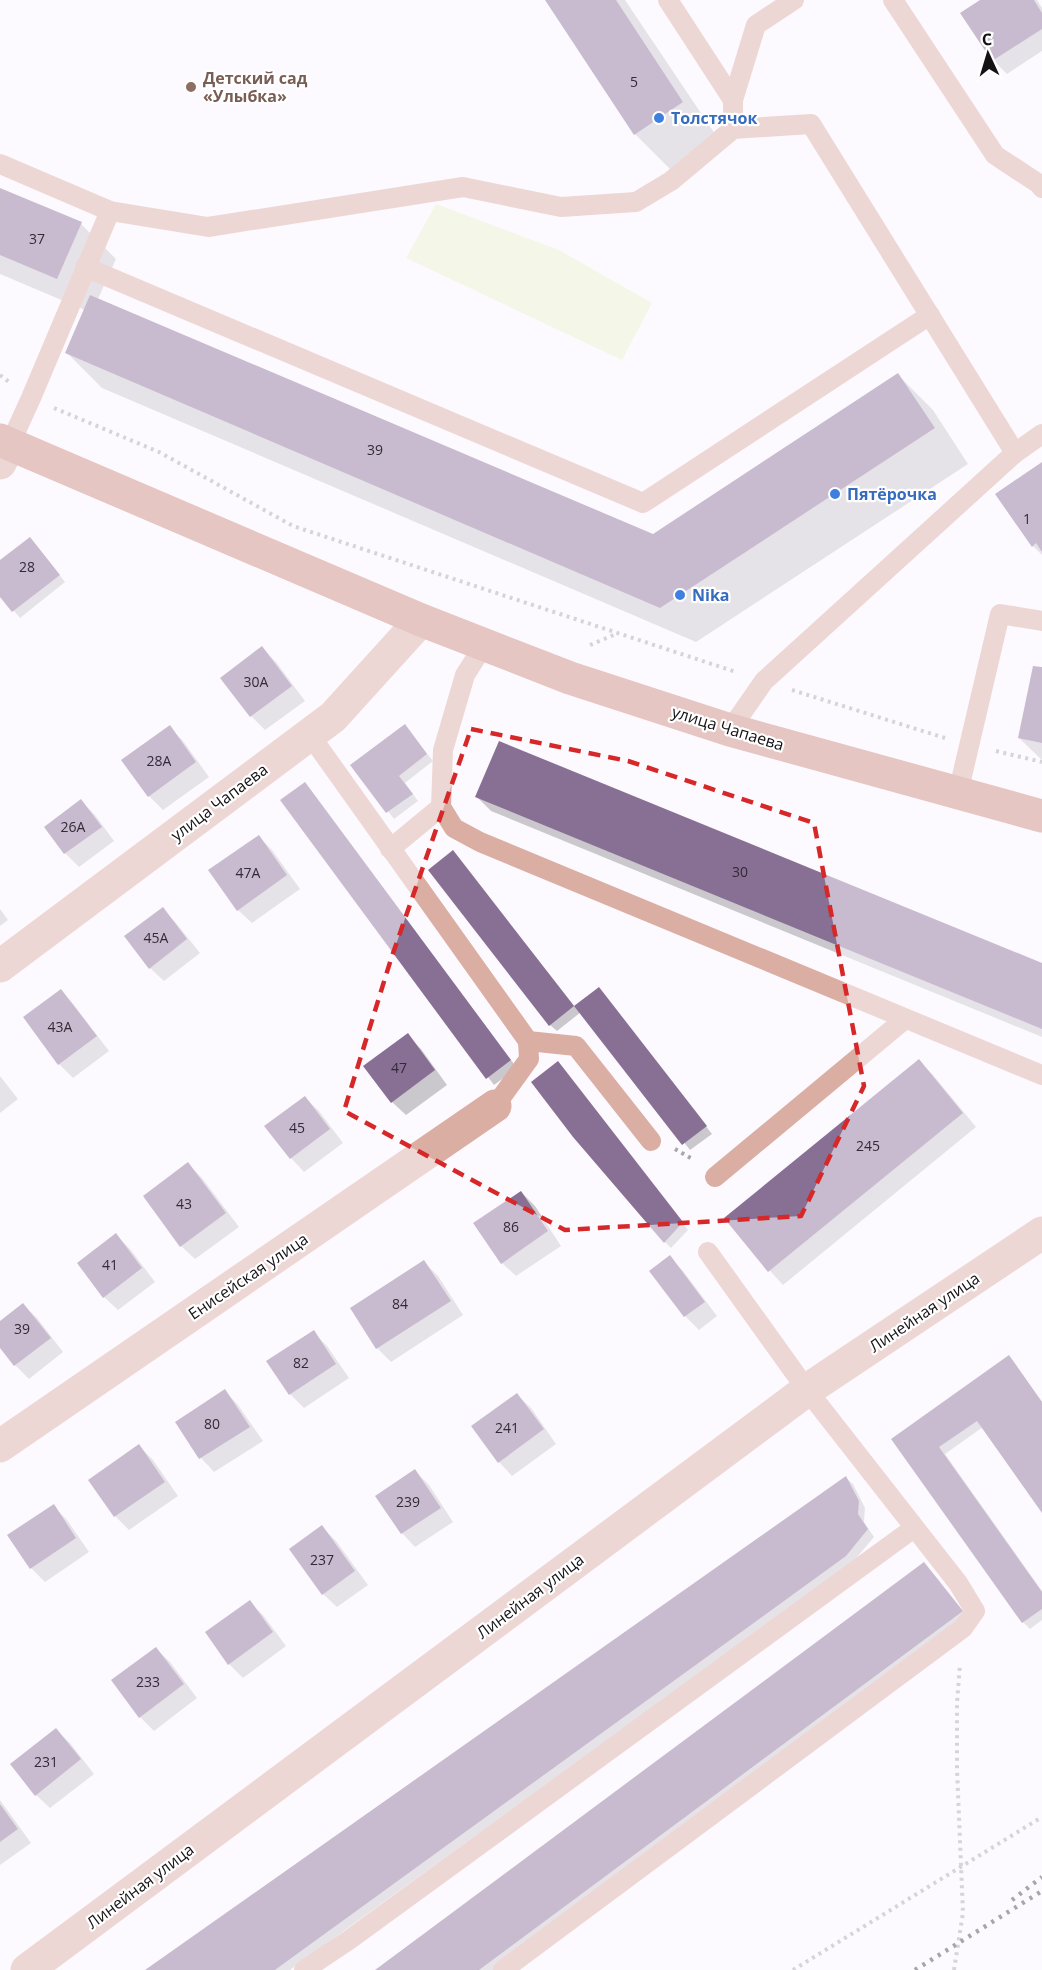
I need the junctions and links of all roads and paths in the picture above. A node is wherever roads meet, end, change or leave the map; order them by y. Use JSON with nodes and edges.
{"nodes":[{"id":1,"x":668,"y":0,"type":"edge"},
{"id":2,"x":794,"y":0,"type":"edge"},
{"id":3,"x":893,"y":0,"type":"edge"},
{"id":4,"x":733,"y":100,"type":"junction"},
{"id":5,"x":733,"y":129,"type":"junction"},
{"id":6,"x":0,"y":164,"type":"edge"},
{"id":7,"x":1042,"y":188,"type":"edge"},
{"id":8,"x":110,"y":211,"type":"junction"},
{"id":9,"x":85,"y":267,"type":"junction"},
{"id":10,"x":930,"y":315,"type":"junction"},
{"id":11,"x":0,"y":375,"type":"edge"},
{"id":12,"x":31,"y":398,"type":"junction"},
{"id":13,"x":1042,"y":434,"type":"edge"},
{"id":14,"x":3,"y":449,"type":"edge"},
{"id":15,"x":1015,"y":453,"type":"junction"},
{"id":16,"x":421,"y":620,"type":"junction"},
{"id":17,"x":1042,"y":621,"type":"edge"},
{"id":18,"x":617,"y":634,"type":"junction"},
{"id":19,"x":484,"y":645,"type":"junction"},
{"id":20,"x":590,"y":645,"type":"dead end"},
{"id":21,"x":765,"y":681,"type":"junction"},
{"id":22,"x":730,"y":729,"type":"junction"},
{"id":23,"x":310,"y":735,"type":"junction"},
{"id":24,"x":969,"y":746,"type":"junction"},
{"id":25,"x":1042,"y":762,"type":"edge"},
{"id":26,"x":958,"y":793,"type":"junction"},
{"id":27,"x":441,"y":807,"type":"junction"},
{"id":28,"x":1042,"y":816,"type":"edge"},
{"id":29,"x":390,"y":849,"type":"junction"},
{"id":30,"x":0,"y":966,"type":"edge"},
{"id":31,"x":905,"y":1019,"type":"junction"},
{"id":32,"x":528,"y":1041,"type":"junction"},
{"id":33,"x":1042,"y":1075,"type":"edge"},
{"id":34,"x":495,"y":1106,"type":"joint"},
{"id":35,"x":651,"y":1142,"type":"joint"},
{"id":36,"x":715,"y":1177,"type":"joint"},
{"id":37,"x":1042,"y":1233,"type":"edge"},
{"id":38,"x":708,"y":1252,"type":"dead end"},
{"id":39,"x":807,"y":1390,"type":"junction"},
{"id":40,"x":0,"y":1446,"type":"edge"},
{"id":41,"x":914,"y":1528,"type":"junction"},
{"id":42,"x":963,"y":1628,"type":"junction"},
{"id":43,"x":1042,"y":1817,"type":"edge"},
{"id":44,"x":960,"y":1867,"type":"junction"},
{"id":45,"x":27,"y":1970,"type":"edge"},
{"id":46,"x":304,"y":1970,"type":"edge"},
{"id":47,"x":503,"y":1970,"type":"edge"},
{"id":48,"x":794,"y":1970,"type":"edge"},
{"id":49,"x":954,"y":1970,"type":"edge"}],
"edges":[{"from":1,"to":4,"type":"lane"},
{"from":2,"to":4,"type":"lane"},
{"from":3,"to":7,"type":"lane"},
{"from":4,"to":5,"type":"lane"},
{"from":5,"to":8,"type":"lane"},
{"from":5,"to":10,"type":"lane"},
{"from":6,"to":8,"type":"lane"},
{"from":8,"to":9,"type":"lane"},
{"from":9,"to":10,"type":"lane"},
{"from":9,"to":12,"type":"lane"},
{"from":10,"to":15,"type":"lane"},
{"from":11,"to":12,"type":"path"},
{"from":12,"to":14,"type":"lane"},
{"from":12,"to":18,"type":"path"},
{"from":13,"to":15,"type":"lane"},
{"from":14,"to":16,"type":"main road","name":"улица Чапаева"},
{"from":15,"to":21,"type":"lane"},
{"from":16,"to":19,"type":"main road","name":"улица Чапаева"},
{"from":16,"to":23,"type":"street","name":"улица Чапаева"},
{"from":17,"to":24,"type":"lane"},
{"from":18,"to":20,"type":"path"},
{"from":18,"to":21,"type":"path"},
{"from":19,"to":22,"type":"main road","name":"улица Чапаева"},
{"from":19,"to":27,"type":"lane"},
{"from":21,"to":22,"type":"lane"},
{"from":21,"to":24,"type":"path"},
{"from":22,"to":26,"type":"main road","name":"улица Чапаева"},
{"from":23,"to":29,"type":"lane"},
{"from":23,"to":30,"type":"street","name":"улица Чапаева"},
{"from":24,"to":25,"type":"path"},
{"from":24,"to":26,"type":"lane"},
{"from":26,"to":28,"type":"main road","name":"улица Чапаева"},
{"from":27,"to":29,"type":"lane"},
{"from":27,"to":31,"type":"lane"},
{"from":29,"to":32,"type":"lane"},
{"from":31,"to":33,"type":"lane"},
{"from":31,"to":36,"type":"lane"},
{"from":32,"to":34,"type":"lane"},
{"from":32,"to":35,"type":"lane"},
{"from":34,"to":40,"type":"street","name":"Енисейская улица"},
{"from":35,"to":36,"type":"path"},
{"from":37,"to":39,"type":"street","name":"Линейная улица"},
{"from":38,"to":39,"type":"lane"},
{"from":39,"to":41,"type":"lane"},
{"from":39,"to":45,"type":"street","name":"Линейная улица"},
{"from":41,"to":42,"type":"lane"},
{"from":41,"to":46,"type":"lane"},
{"from":42,"to":44,"type":"path"},
{"from":42,"to":47,"type":"lane"},
{"from":43,"to":44,"type":"path"},
{"from":44,"to":48,"type":"path"},
{"from":44,"to":49,"type":"path"}]}
